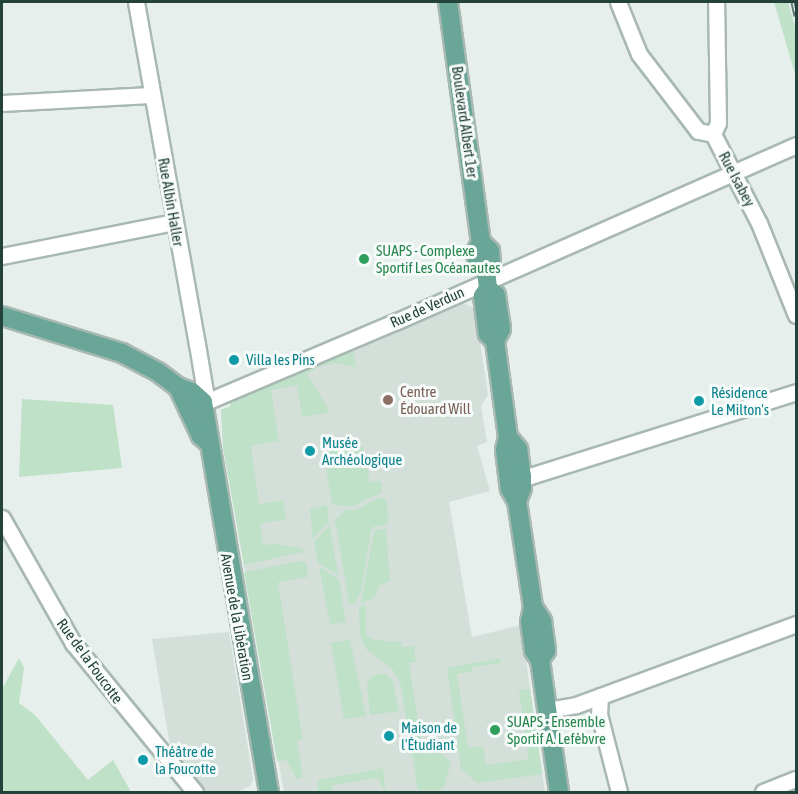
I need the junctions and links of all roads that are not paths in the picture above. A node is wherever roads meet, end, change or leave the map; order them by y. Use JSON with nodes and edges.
{"nodes":[{"id":1,"x":136,"y":2,"type":"edge"},
{"id":2,"x":448,"y":2,"type":"edge"},
{"id":3,"x":618,"y":2,"type":"edge"},
{"id":4,"x":716,"y":2,"type":"edge"},
{"id":5,"x":152,"y":95,"type":"junction"},
{"id":6,"x":2,"y":103,"type":"edge"},
{"id":7,"x":706,"y":133,"type":"junction"},
{"id":8,"x":796,"y":145,"type":"edge"},
{"id":9,"x":734,"y":173,"type":"junction"},
{"id":10,"x":174,"y":222,"type":"junction"},
{"id":11,"x":2,"y":256,"type":"edge"},
{"id":12,"x":487,"y":279,"type":"junction"},
{"id":13,"x":796,"y":315,"type":"edge"},
{"id":14,"x":2,"y":316,"type":"edge"},
{"id":15,"x":796,"y":392,"type":"edge"},
{"id":16,"x":196,"y":406,"type":"junction"},
{"id":17,"x":508,"y":437,"type":"junction"},
{"id":18,"x":522,"y":476,"type":"junction"},
{"id":19,"x":517,"y":501,"type":"junction"},
{"id":20,"x":2,"y":518,"type":"edge"},
{"id":21,"x":796,"y":624,"type":"edge"},
{"id":22,"x":600,"y":696,"type":"junction"},
{"id":23,"x":548,"y":710,"type":"junction"},
{"id":24,"x":796,"y":779,"type":"edge"},
{"id":25,"x":195,"y":792,"type":"edge"},
{"id":26,"x":269,"y":792,"type":"edge"},
{"id":27,"x":560,"y":792,"type":"edge"},
{"id":28,"x":619,"y":792,"type":"edge"},
{"id":29,"x":763,"y":792,"type":"edge"}],
"edges":[{"from":1,"to":5,"type":"street","name":"Rue Albin Haller"},
{"from":2,"to":12,"type":"main road","name":"Boulevard Albert 1er"},
{"from":3,"to":7,"type":"street"},
{"from":4,"to":7,"type":"street","name":"Rue Isabey"},
{"from":5,"to":6,"type":"street"},
{"from":5,"to":10,"type":"street","name":"Rue Albin Haller"},
{"from":7,"to":9,"type":"street","name":"Rue Isabey"},
{"from":8,"to":9,"type":"street","name":"Rue de Verdun"},
{"from":9,"to":12,"type":"street","name":"Rue de Verdun"},
{"from":9,"to":13,"type":"street","name":"Rue Isabey"},
{"from":10,"to":11,"type":"street"},
{"from":10,"to":16,"type":"street","name":"Rue Albin Haller"},
{"from":12,"to":16,"type":"street","name":"Rue de Verdun"},
{"from":12,"to":17,"type":"main road","name":"Boulevard Albert 1er"},
{"from":14,"to":16,"type":"main road","name":"Avenue de la Libération"},
{"from":15,"to":18,"type":"street"},
{"from":16,"to":26,"type":"main road","name":"Avenue de la Libération"},
{"from":17,"to":18,"type":"main road","name":"Boulevard Albert 1er"},
{"from":17,"to":19,"type":"main road","name":"Boulevard Albert 1er"},
{"from":18,"to":19,"type":"main road","name":"Boulevard Albert 1er"},
{"from":19,"to":23,"type":"main road","name":"Boulevard Albert 1er"},
{"from":20,"to":25,"type":"street","name":"Rue de la Foucotte"},
{"from":21,"to":22,"type":"street"},
{"from":22,"to":23,"type":"street"},
{"from":22,"to":28,"type":"street"},
{"from":23,"to":27,"type":"main road","name":"Boulevard Albert 1er"},
{"from":24,"to":29,"type":"street"}]}
